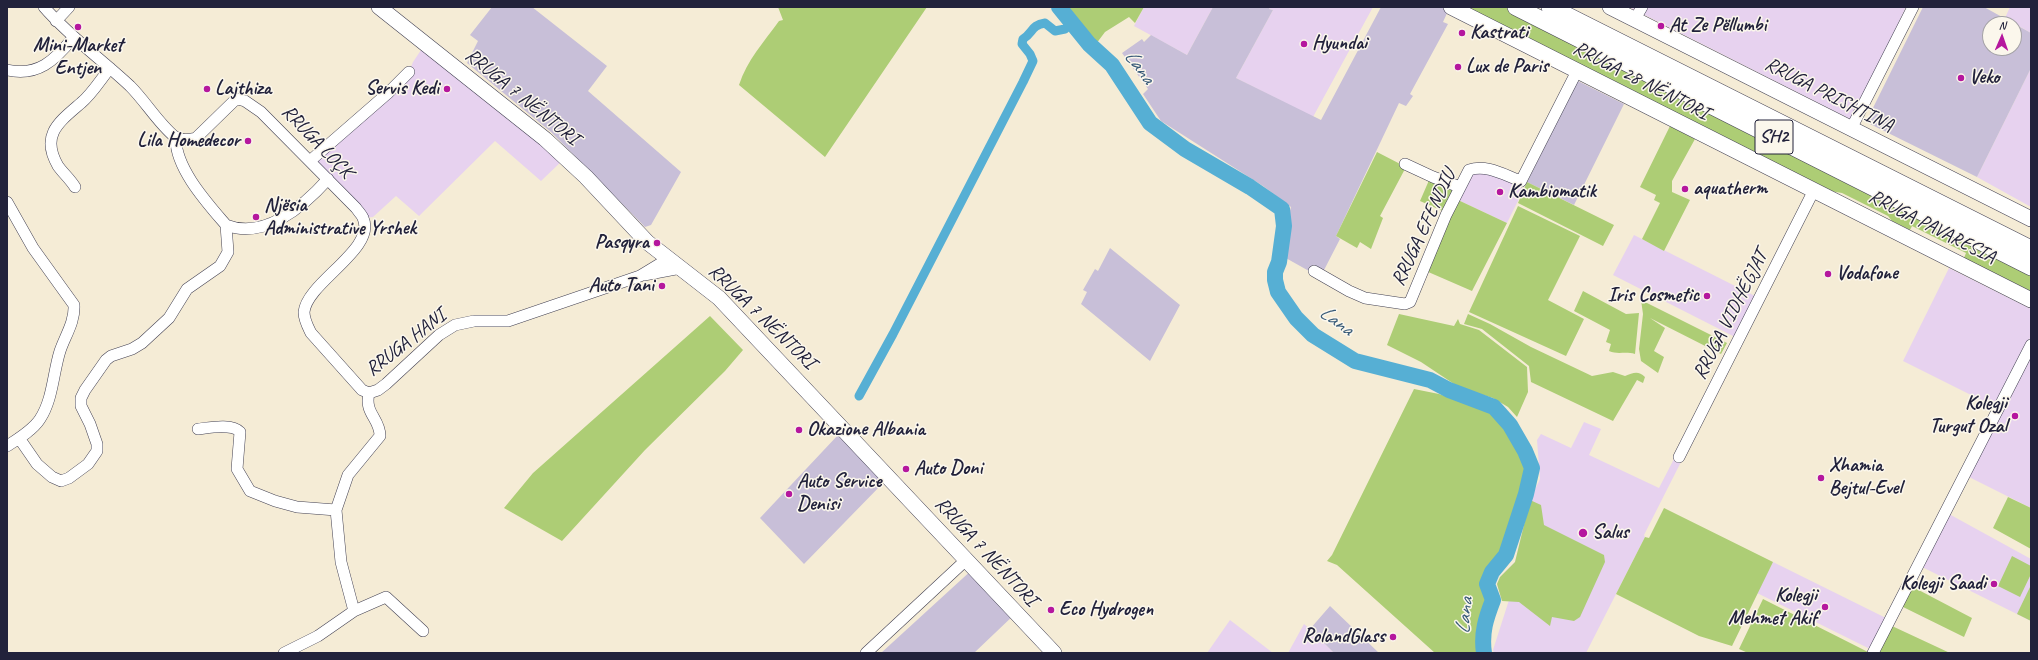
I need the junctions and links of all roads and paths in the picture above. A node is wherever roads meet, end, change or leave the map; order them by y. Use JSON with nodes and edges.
{"nodes":[{"id":1,"x":44,"y":7,"type":"edge"},
{"id":2,"x":69,"y":7,"type":"edge"},
{"id":3,"x":379,"y":7,"type":"edge"},
{"id":4,"x":1450,"y":7,"type":"edge"},
{"id":5,"x":1516,"y":7,"type":"edge"},
{"id":6,"x":1550,"y":7,"type":"edge"},
{"id":7,"x":1610,"y":7,"type":"edge"},
{"id":8,"x":1913,"y":7,"type":"edge"},
{"id":9,"x":1639,"y":13,"type":"edge"},
{"id":10,"x":56,"y":21,"type":"junction"},
{"id":11,"x":73,"y":38,"type":"junction"},
{"id":12,"x":110,"y":68,"type":"junction"},
{"id":13,"x":7,"y":70,"type":"edge"},
{"id":14,"x":1578,"y":71,"type":"junction"},
{"id":15,"x":409,"y":72,"type":"dead end"},
{"id":16,"x":1851,"y":129,"type":"junction"},
{"id":17,"x":176,"y":137,"type":"junction"},
{"id":18,"x":310,"y":160,"type":"junction"},
{"id":19,"x":1406,"y":164,"type":"dead end"},
{"id":20,"x":328,"y":179,"type":"junction"},
{"id":21,"x":75,"y":187,"type":"dead end"},
{"id":22,"x":1460,"y":187,"type":"junction"},
{"id":23,"x":1814,"y":190,"type":"junction"},
{"id":24,"x":7,"y":202,"type":"edge"},
{"id":25,"x":2031,"y":219,"type":"edge"},
{"id":26,"x":226,"y":226,"type":"junction"},
{"id":27,"x":2031,"y":249,"type":"edge"},
{"id":28,"x":668,"y":259,"type":"junction"},
{"id":29,"x":2031,"y":267,"type":"edge"},
{"id":30,"x":680,"y":268,"type":"junction"},
{"id":31,"x":1314,"y":271,"type":"dead end"},
{"id":32,"x":640,"y":276,"type":"junction"},
{"id":33,"x":2031,"y":300,"type":"edge"},
{"id":34,"x":2031,"y":345,"type":"edge"},
{"id":35,"x":369,"y":393,"type":"junction"},
{"id":36,"x":198,"y":428,"type":"dead end"},
{"id":37,"x":20,"y":438,"type":"junction"},
{"id":38,"x":7,"y":446,"type":"edge"},
{"id":39,"x":1680,"y":457,"type":"dead end"},
{"id":40,"x":336,"y":510,"type":"junction"},
{"id":41,"x":966,"y":560,"type":"junction"},
{"id":42,"x":354,"y":611,"type":"junction"},
{"id":43,"x":423,"y":631,"type":"dead end"},
{"id":44,"x":284,"y":653,"type":"edge"},
{"id":45,"x":866,"y":653,"type":"edge"},
{"id":46,"x":1054,"y":653,"type":"edge"},
{"id":47,"x":1874,"y":653,"type":"edge"}],
"edges":[{"from":1,"to":10,"type":"street"},
{"from":2,"to":10,"type":"street"},
{"from":3,"to":28,"type":"main road","name":"RRUGA 7 NËNTORI"},
{"from":4,"to":14,"type":"main road","name":"RRUGA 28 NËNTORI"},
{"from":5,"to":29,"type":"highway","number":"SH2"},
{"from":6,"to":27,"type":"highway","number":"SH2"},
{"from":7,"to":9,"type":"main road","name":"RRUGA PRISHTINA"},
{"from":8,"to":16,"type":"street"},
{"from":9,"to":16,"type":"main road","name":"RRUGA PRISHTINA"},
{"from":10,"to":11,"type":"street"},
{"from":11,"to":12,"type":"street"},
{"from":11,"to":13,"type":"street"},
{"from":12,"to":17,"type":"street"},
{"from":12,"to":21,"type":"street"},
{"from":14,"to":22,"type":"street","name":"RRUGA EFENDIU"},
{"from":14,"to":23,"type":"main road","name":"RRUGA 28 NËNTORI"},
{"from":15,"to":18,"type":"street"},
{"from":16,"to":25,"type":"main road","name":"RRUGA PRISHTINA"},
{"from":17,"to":18,"type":"street","name":"RRUGA LOÇK"},
{"from":17,"to":26,"type":"street"},
{"from":18,"to":20,"type":"street","name":"RRUGA LOÇK"},
{"from":19,"to":22,"type":"street"},
{"from":20,"to":26,"type":"street"},
{"from":20,"to":35,"type":"street","name":"RRUGA LOÇK"},
{"from":22,"to":31,"type":"street","name":"RRUGA EFENDIU"},
{"from":23,"to":33,"type":"main road","name":"RRUGA PAVARESIA"},
{"from":23,"to":39,"type":"street","name":"RRUGA VIDHËGJAT"},
{"from":24,"to":37,"type":"street"},
{"from":26,"to":37,"type":"street"},
{"from":28,"to":30,"type":"main road","name":"RRUGA 7 NËNTORI"},
{"from":28,"to":32,"type":"street","name":"RRUGA HANI"},
{"from":30,"to":32,"type":"street","name":"RRUGA HANI"},
{"from":30,"to":41,"type":"main road","name":"RRUGA 7 NËNTORI"},
{"from":32,"to":35,"type":"street","name":"RRUGA HANI"},
{"from":34,"to":47,"type":"street"},
{"from":35,"to":40,"type":"street","name":"RRUGA HANI"},
{"from":36,"to":40,"type":"street"},
{"from":37,"to":38,"type":"street"},
{"from":40,"to":42,"type":"street","name":"RRUGA HANI"},
{"from":41,"to":45,"type":"street"},
{"from":41,"to":46,"type":"main road","name":"RRUGA 7 NËNTORI"},
{"from":42,"to":43,"type":"street"},
{"from":42,"to":44,"type":"street"}]}
